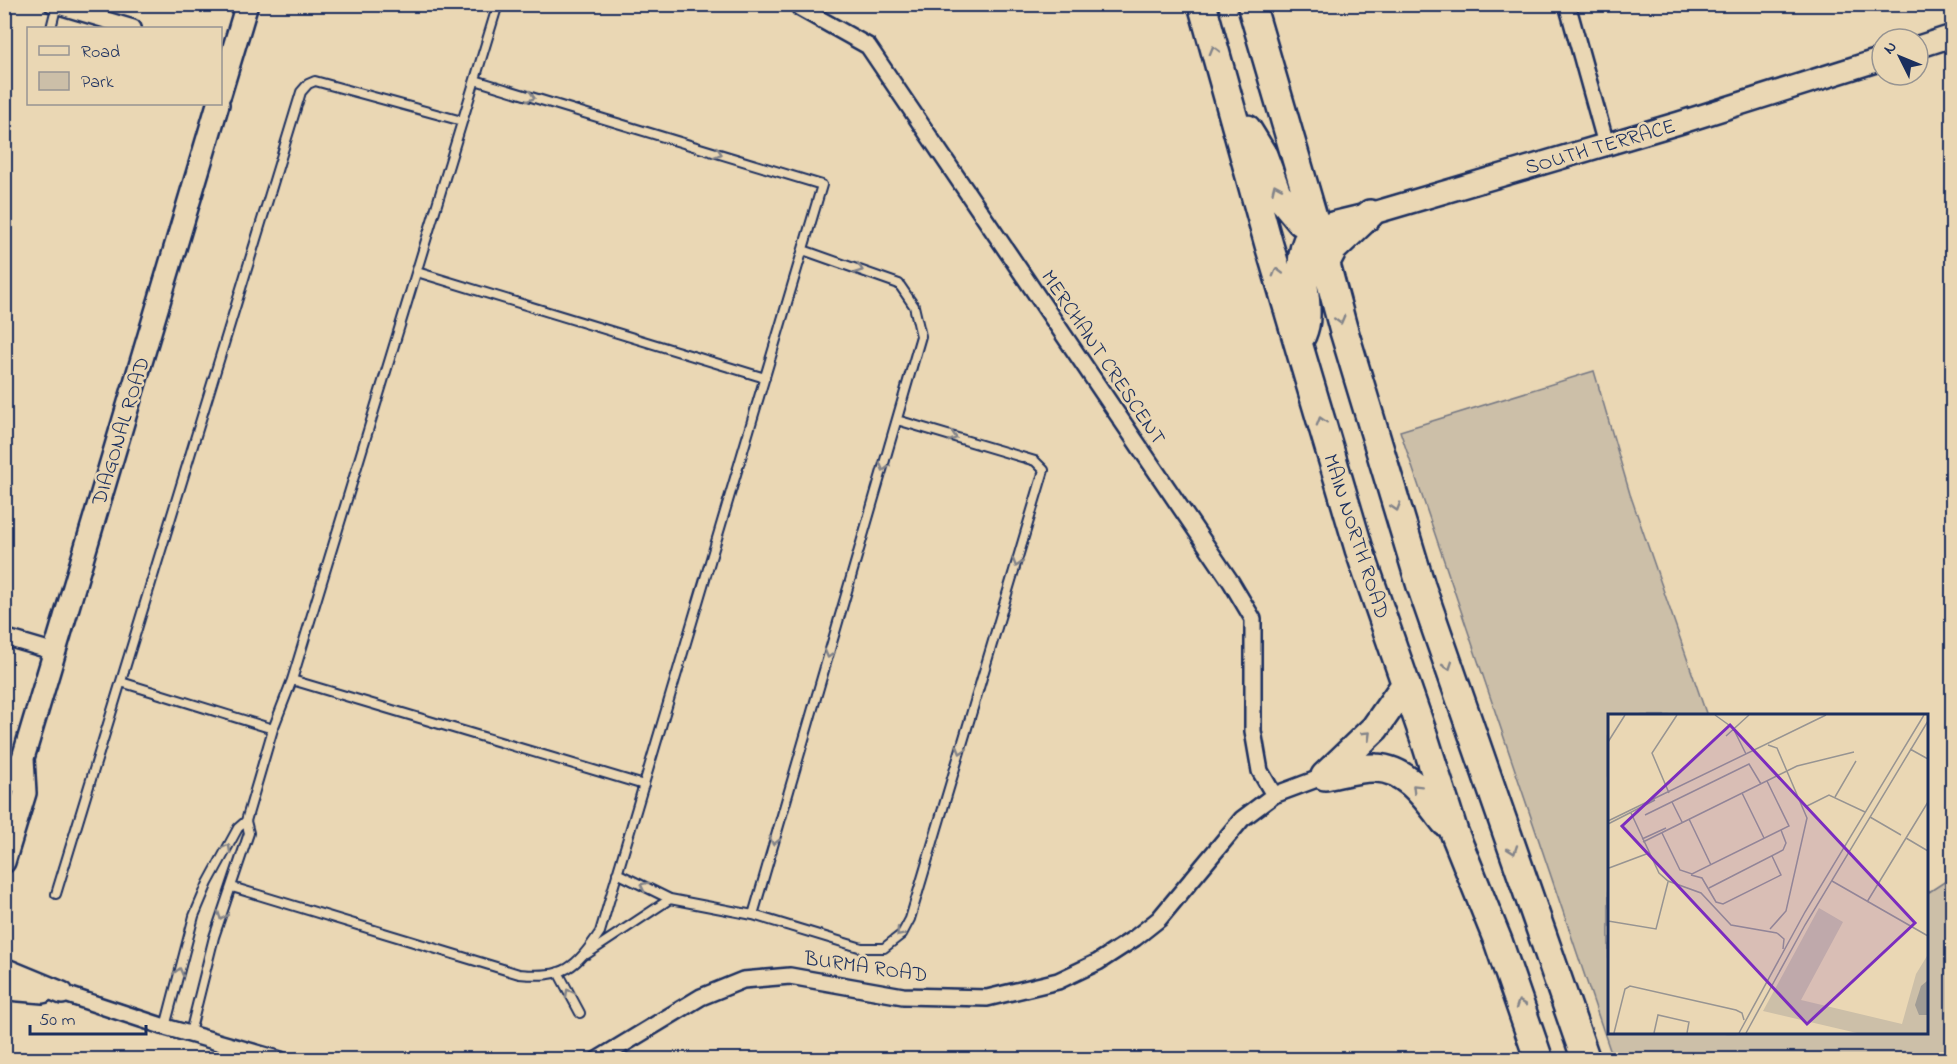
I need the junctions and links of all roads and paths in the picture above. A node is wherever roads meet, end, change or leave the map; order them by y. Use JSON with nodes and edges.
{"nodes":[{"id":1,"x":247,"y":4,"type":"edge"},
{"id":2,"x":498,"y":4,"type":"edge"},
{"id":3,"x":1202,"y":4,"type":"edge"},
{"id":4,"x":1251,"y":4,"type":"edge"},
{"id":5,"x":1567,"y":4,"type":"edge"},
{"id":6,"x":55,"y":5,"type":"edge"},
{"id":7,"x":796,"y":6,"type":"edge"},
{"id":8,"x":51,"y":27,"type":"edge"},
{"id":9,"x":131,"y":27,"type":"edge"},
{"id":10,"x":1953,"y":36,"type":"edge"},
{"id":11,"x":1930,"y":43,"type":"edge"},
{"id":12,"x":226,"y":56,"type":"edge"},
{"id":13,"x":1870,"y":63,"type":"edge"},
{"id":14,"x":475,"y":80,"type":"junction"},
{"id":15,"x":222,"y":81,"type":"edge"},
{"id":16,"x":1227,"y":95,"type":"junction"},
{"id":17,"x":218,"y":105,"type":"edge"},
{"id":18,"x":462,"y":121,"type":"junction"},
{"id":19,"x":1606,"y":144,"type":"junction"},
{"id":20,"x":1370,"y":214,"type":"junction"},
{"id":21,"x":1316,"y":227,"type":"junction"},
{"id":22,"x":803,"y":250,"type":"junction"},
{"id":23,"x":1325,"y":264,"type":"junction"},
{"id":24,"x":417,"y":272,"type":"junction"},
{"id":25,"x":1299,"y":349,"type":"junction"},
{"id":26,"x":765,"y":378,"type":"junction"},
{"id":27,"x":897,"y":420,"type":"junction"},
{"id":28,"x":4,"y":636,"type":"edge"},
{"id":29,"x":55,"y":652,"type":"junction"},
{"id":30,"x":292,"y":680,"type":"junction"},
{"id":31,"x":120,"y":682,"type":"junction"},
{"id":32,"x":1405,"y":685,"type":"junction"},
{"id":33,"x":273,"y":729,"type":"junction"},
{"id":34,"x":23,"y":758,"type":"junction"},
{"id":35,"x":1325,"y":776,"type":"junction"},
{"id":36,"x":644,"y":785,"type":"junction"},
{"id":37,"x":4,"y":787,"type":"edge"},
{"id":38,"x":1274,"y":795,"type":"junction"},
{"id":39,"x":246,"y":821,"type":"junction"},
{"id":40,"x":1454,"y":832,"type":"junction"},
{"id":41,"x":4,"y":862,"type":"edge"},
{"id":42,"x":617,"y":873,"type":"junction"},
{"id":43,"x":232,"y":887,"type":"junction"},
{"id":44,"x":56,"y":894,"type":"dead end"},
{"id":45,"x":670,"y":899,"type":"junction"},
{"id":46,"x":753,"y":915,"type":"junction"},
{"id":47,"x":583,"y":957,"type":"junction"},
{"id":48,"x":4,"y":969,"type":"edge"},
{"id":49,"x":558,"y":972,"type":"junction"},
{"id":50,"x":4,"y":990,"type":"edge"},
{"id":51,"x":62,"y":993,"type":"junction"},
{"id":52,"x":580,"y":1013,"type":"dead end"},
{"id":53,"x":165,"y":1027,"type":"junction"},
{"id":54,"x":190,"y":1033,"type":"junction"},
{"id":55,"x":275,"y":1059,"type":"edge"},
{"id":56,"x":597,"y":1059,"type":"edge"},
{"id":57,"x":1539,"y":1059,"type":"edge"},
{"id":58,"x":1586,"y":1059,"type":"edge"}],
"edges":[{"from":1,"to":12,"type":"street"},
{"from":2,"to":14,"type":"lane"},
{"from":16,"to":3,"type":"highway","name":"MAIN NORTH ROAD","one_way":true},
{"from":4,"to":21,"type":"highway"},
{"from":5,"to":19,"type":"street"},
{"from":6,"to":8,"type":"lane"},
{"from":6,"to":9,"type":"street"},
{"from":7,"to":38,"type":"street","name":"MERCHANT CRESCENT"},
{"from":10,"to":11,"type":"street"},
{"from":12,"to":15,"type":"street"},
{"from":13,"to":19,"type":"street","name":"SOUTH TERRACE"},
{"from":14,"to":18,"type":"lane"},
{"from":14,"to":22,"type":"lane","one_way":true},
{"from":21,"to":16,"type":"highway","one_way":true},
{"from":25,"to":16,"type":"highway","name":"MAIN NORTH ROAD","one_way":true},
{"from":17,"to":29,"type":"street","name":"DIAGONAL ROAD"},
{"from":18,"to":24,"type":"lane"},
{"from":18,"to":31,"type":"lane"},
{"from":19,"to":20,"type":"street","name":"SOUTH TERRACE"},
{"from":20,"to":21,"type":"street","name":"SOUTH TERRACE"},
{"from":20,"to":23,"type":"highway"},
{"from":21,"to":23,"type":"highway"},
{"from":21,"to":25,"type":"highway"},
{"from":22,"to":26,"type":"lane"},
{"from":22,"to":27,"type":"lane","one_way":true},
{"from":23,"to":58,"type":"highway","one_way":true},
{"from":24,"to":26,"type":"lane"},
{"from":24,"to":30,"type":"lane"},
{"from":32,"to":25,"type":"highway","name":"MAIN NORTH ROAD","one_way":true},
{"from":26,"to":36,"type":"lane"},
{"from":27,"to":46,"type":"lane","one_way":true},
{"from":27,"to":46,"type":"lane","one_way":true},
{"from":28,"to":29,"type":"street"},
{"from":29,"to":34,"type":"street","name":"DIAGONAL ROAD"},
{"from":30,"to":33,"type":"lane"},
{"from":30,"to":36,"type":"lane"},
{"from":31,"to":33,"type":"lane"},
{"from":31,"to":44,"type":"lane"},
{"from":35,"to":32,"type":"highway","one_way":true},
{"from":32,"to":40,"type":"highway","name":"MAIN NORTH ROAD"},
{"from":33,"to":39,"type":"lane"},
{"from":34,"to":37,"type":"street","name":"DIAGONAL ROAD"},
{"from":34,"to":41,"type":"street","name":"DIAGONAL ROAD"},
{"from":35,"to":38,"type":"street","name":"BURMA ROAD"},
{"from":40,"to":35,"type":"highway","one_way":true},
{"from":36,"to":42,"type":"lane"},
{"from":38,"to":56,"type":"street","name":"BURMA ROAD"},
{"from":39,"to":43,"type":"lane"},
{"from":53,"to":39,"type":"lane","one_way":true},
{"from":57,"to":40,"type":"highway","name":"MAIN NORTH ROAD","one_way":true},
{"from":45,"to":42,"type":"lane","one_way":true},
{"from":42,"to":47,"type":"lane"},
{"from":43,"to":49,"type":"lane"},
{"from":43,"to":54,"type":"lane","one_way":true},
{"from":45,"to":46,"type":"lane"},
{"from":45,"to":47,"type":"lane"},
{"from":47,"to":49,"type":"lane"},
{"from":48,"to":51,"type":"street"},
{"from":52,"to":49,"type":"lane","one_way":true},
{"from":50,"to":51,"type":"street"},
{"from":51,"to":53,"type":"street"},
{"from":53,"to":54,"type":"street"},
{"from":54,"to":55,"type":"street"}]}
